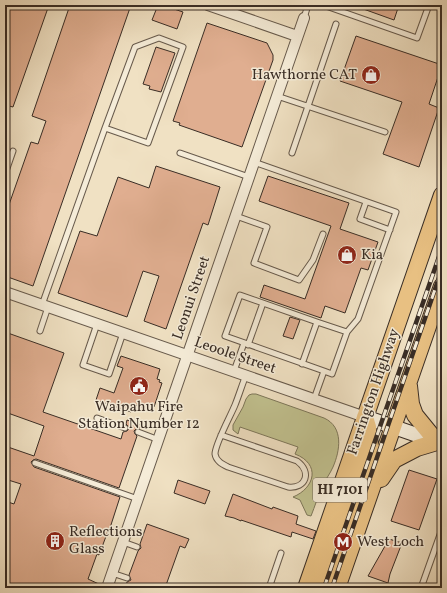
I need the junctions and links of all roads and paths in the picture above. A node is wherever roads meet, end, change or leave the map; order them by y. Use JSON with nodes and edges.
{"nodes":[{"id":1,"x":208,"y":5,"type":"edge"},
{"id":2,"x":308,"y":5,"type":"edge"},
{"id":3,"x":323,"y":5,"type":"edge"},
{"id":4,"x":429,"y":5,"type":"edge"},
{"id":5,"x":304,"y":18,"type":"joint"},
{"id":6,"x":336,"y":24,"type":"dead end"},
{"id":7,"x":298,"y":36,"type":"junction"},
{"id":8,"x":277,"y":96,"type":"junction"},
{"id":9,"x":308,"y":106,"type":"junction"},
{"id":10,"x":105,"y":128,"type":"junction"},
{"id":11,"x":385,"y":132,"type":"dead end"},
{"id":12,"x":14,"y":151,"type":"dead end"},
{"id":13,"x":292,"y":153,"type":"dead end"},
{"id":14,"x":180,"y":154,"type":"dead end"},
{"id":15,"x":254,"y":162,"type":"junction"},
{"id":16,"x":5,"y":174,"type":"edge"},
{"id":17,"x":249,"y":176,"type":"junction"},
{"id":18,"x":442,"y":195,"type":"edge"},
{"id":19,"x":366,"y":202,"type":"junction"},
{"id":20,"x":236,"y":216,"type":"junction"},
{"id":21,"x":390,"y":230,"type":"junction"},
{"id":22,"x":323,"y":234,"type":"dead end"},
{"id":23,"x":442,"y":286,"type":"edge"},
{"id":24,"x":5,"y":292,"type":"edge"},
{"id":25,"x":263,"y":303,"type":"junction"},
{"id":26,"x":45,"y":306,"type":"junction"},
{"id":27,"x":317,"y":322,"type":"junction"},
{"id":28,"x":97,"y":324,"type":"junction"},
{"id":29,"x":40,"y":331,"type":"dead end"},
{"id":30,"x":347,"y":332,"type":"junction"},
{"id":31,"x":123,"y":333,"type":"junction"},
{"id":32,"x":246,"y":344,"type":"junction"},
{"id":33,"x":188,"y":356,"type":"junction"},
{"id":34,"x":302,"y":364,"type":"junction"},
{"id":35,"x":234,"y":371,"type":"junction"},
{"id":36,"x":324,"y":371,"type":"junction"},
{"id":37,"x":246,"y":376,"type":"junction"},
{"id":38,"x":409,"y":380,"type":"junction"},
{"id":39,"x":314,"y":399,"type":"junction"},
{"id":40,"x":365,"y":417,"type":"junction"},
{"id":41,"x":97,"y":418,"type":"dead end"},
{"id":42,"x":393,"y":427,"type":"junction"},
{"id":43,"x":125,"y":428,"type":"dead end"},
{"id":44,"x":138,"y":432,"type":"dead end"},
{"id":45,"x":221,"y":435,"type":"junction"},
{"id":46,"x":159,"y":440,"type":"junction"},
{"id":47,"x":439,"y":443,"type":"edge"},
{"id":48,"x":35,"y":463,"type":"dead end"},
{"id":49,"x":370,"y":495,"type":"junction"},
{"id":50,"x":138,"y":499,"type":"junction"},
{"id":51,"x":442,"y":529,"type":"edge"},
{"id":52,"x":123,"y":542,"type":"junction"},
{"id":53,"x":137,"y":547,"type":"dead end"},
{"id":54,"x":281,"y":553,"type":"dead end"},
{"id":55,"x":112,"y":573,"type":"junction"},
{"id":56,"x":127,"y":578,"type":"dead end"},
{"id":57,"x":107,"y":588,"type":"edge"},
{"id":58,"x":269,"y":588,"type":"edge"},
{"id":59,"x":306,"y":588,"type":"edge"},
{"id":60,"x":321,"y":588,"type":"edge"},
{"id":61,"x":338,"y":588,"type":"edge"},
{"id":62,"x":421,"y":588,"type":"edge"}],
"edges":[{"from":1,"to":7,"type":"street"},
{"from":2,"to":5,"type":"lane"},
{"from":3,"to":4,"type":"lane"},
{"from":5,"to":7,"type":"street","name":"Leonui Street"},
{"from":6,"to":9,"type":"lane"},
{"from":7,"to":8,"type":"street","name":"Leonui Street"},
{"from":8,"to":9,"type":"lane"},
{"from":8,"to":15,"type":"street","name":"Leonui Street"},
{"from":9,"to":11,"type":"lane"},
{"from":9,"to":13,"type":"lane"},
{"from":10,"to":10,"type":"lane"},
{"from":10,"to":26,"type":"lane"},
{"from":12,"to":16,"type":"lane"},
{"from":14,"to":17,"type":"lane"},
{"from":15,"to":17,"type":"street","name":"Leonui Street"},
{"from":15,"to":19,"type":"lane"},
{"from":17,"to":20,"type":"street","name":"Leonui Street"},
{"from":18,"to":40,"type":"main road","name":"Farrington Highway","number":"HI 7101"},
{"from":19,"to":21,"type":"lane"},
{"from":19,"to":21,"type":"lane"},
{"from":20,"to":22,"type":"lane"},
{"from":20,"to":33,"type":"street","name":"Leonui Street"},
{"from":21,"to":30,"type":"lane"},
{"from":23,"to":38,"type":"main road","name":"Farrington Highway","number":"HI 7101"},
{"from":24,"to":26,"type":"street","name":"Leoole Street"},
{"from":25,"to":27,"type":"lane"},
{"from":25,"to":32,"type":"lane"},
{"from":25,"to":32,"type":"lane"},
{"from":26,"to":28,"type":"street","name":"Leoole Street"},
{"from":26,"to":29,"type":"lane"},
{"from":27,"to":30,"type":"lane"},
{"from":27,"to":34,"type":"lane"},
{"from":28,"to":31,"type":"street","name":"Leoole Street"},
{"from":28,"to":31,"type":"lane"},
{"from":30,"to":36,"type":"lane"},
{"from":31,"to":33,"type":"street","name":"Leoole Street"},
{"from":32,"to":34,"type":"lane"},
{"from":32,"to":35,"type":"lane"},
{"from":33,"to":35,"type":"street","name":"Leoole Street"},
{"from":33,"to":46,"type":"street","name":"Leonui Street"},
{"from":34,"to":36,"type":"lane"},
{"from":35,"to":37,"type":"street","name":"Leoole Street"},
{"from":36,"to":39,"type":"lane"},
{"from":37,"to":39,"type":"street","name":"Leoole Street"},
{"from":37,"to":45,"type":"lane"},
{"from":38,"to":42,"type":"main road","name":"Farrington Highway","number":"HI 7101"},
{"from":38,"to":47,"type":"main road"},
{"from":39,"to":40,"type":"street","name":"Leoole Street"},
{"from":40,"to":42,"type":"street"},
{"from":40,"to":59,"type":"main road","name":"Farrington Highway","number":"HI 7101"},
{"from":40,"to":60,"type":"main road"},
{"from":41,"to":43,"type":"lane"},
{"from":42,"to":47,"type":"street"},
{"from":42,"to":49,"type":"main road","name":"Farrington Highway","number":"HI 7101"},
{"from":44,"to":46,"type":"lane"},
{"from":45,"to":45,"type":"lane"},
{"from":46,"to":50,"type":"street","name":"Leonui Street"},
{"from":47,"to":49,"type":"main road"},
{"from":48,"to":50,"type":"lane"},
{"from":49,"to":61,"type":"main road","name":"Farrington Highway","number":"HI 7101"},
{"from":50,"to":52,"type":"street","name":"Leonui Street"},
{"from":51,"to":62,"type":"lane"},
{"from":52,"to":53,"type":"lane"},
{"from":52,"to":55,"type":"street","name":"Leonui Street"},
{"from":54,"to":58,"type":"lane"},
{"from":55,"to":56,"type":"lane"},
{"from":55,"to":57,"type":"street","name":"Leonui Street"}]}
